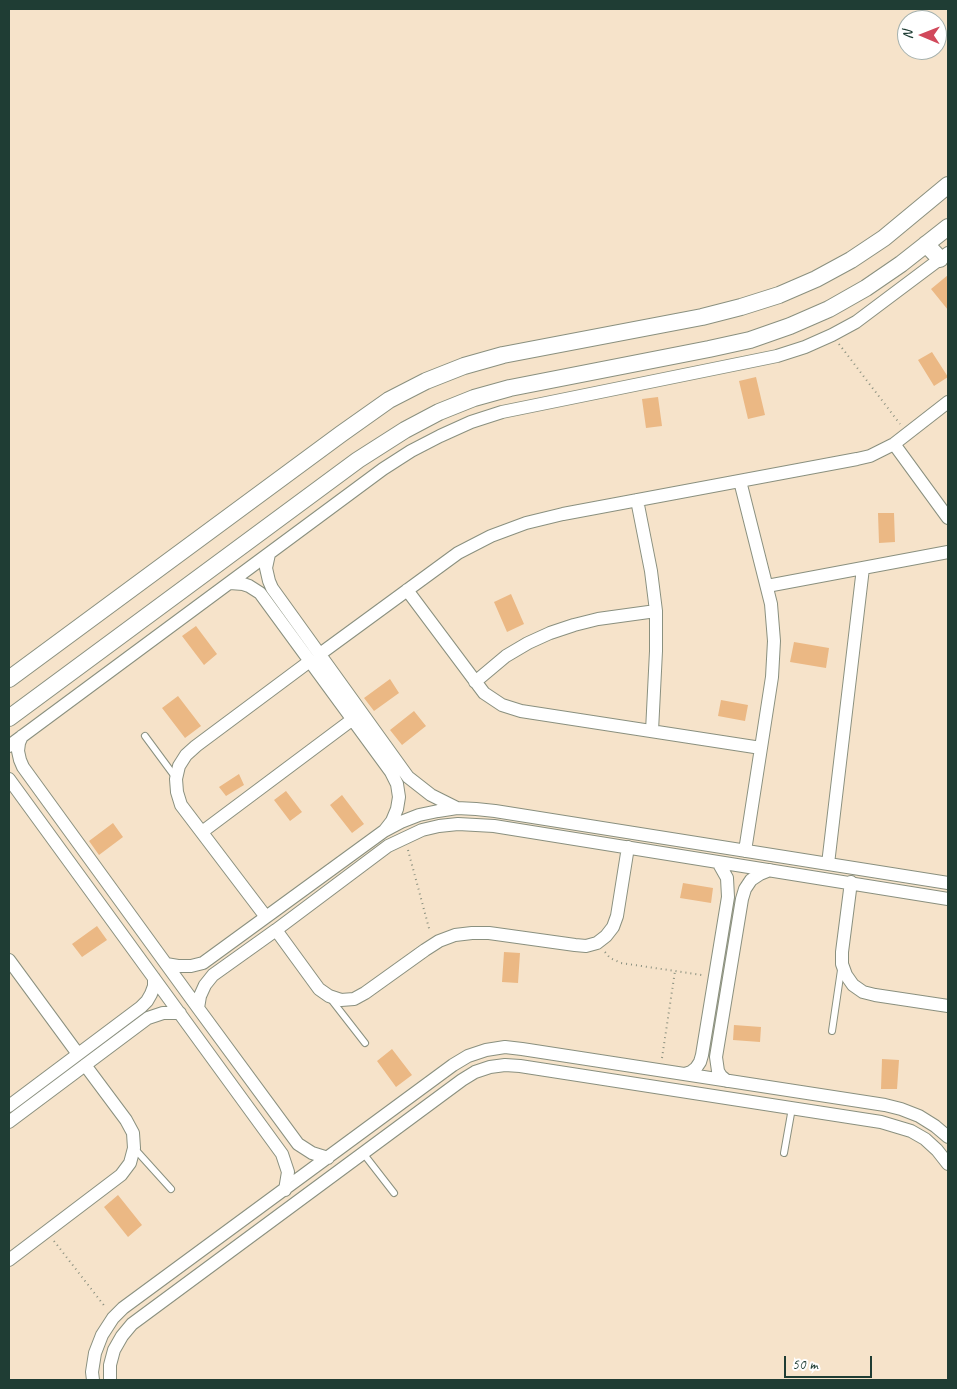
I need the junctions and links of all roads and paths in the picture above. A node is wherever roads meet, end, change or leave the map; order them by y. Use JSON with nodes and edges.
{"nodes":[{"id":1,"x":948,"y":185,"type":"edge"},
{"id":2,"x":948,"y":226,"type":"edge"},
{"id":3,"x":926,"y":244,"type":"junction"},
{"id":4,"x":944,"y":256,"type":"edge"},
{"id":5,"x":832,"y":335,"type":"junction"},
{"id":6,"x":948,"y":402,"type":"edge"},
{"id":7,"x":907,"y":434,"type":"junction"},
{"id":8,"x":894,"y":444,"type":"junction"},
{"id":9,"x":740,"y":481,"type":"junction"},
{"id":10,"x":637,"y":500,"type":"junction"},
{"id":11,"x":948,"y":518,"type":"edge"},
{"id":12,"x":948,"y":552,"type":"edge"},
{"id":13,"x":269,"y":554,"type":"junction"},
{"id":14,"x":863,"y":568,"type":"junction"},
{"id":15,"x":230,"y":583,"type":"junction"},
{"id":16,"x":767,"y":586,"type":"junction"},
{"id":17,"x":407,"y":590,"type":"junction"},
{"id":18,"x":656,"y":611,"type":"junction"},
{"id":19,"x":315,"y":657,"type":"junction"},
{"id":20,"x":9,"y":679,"type":"edge"},
{"id":21,"x":475,"y":682,"type":"junction"},
{"id":22,"x":9,"y":718,"type":"edge"},
{"id":23,"x":352,"y":719,"type":"junction"},
{"id":24,"x":652,"y":731,"type":"junction"},
{"id":25,"x":22,"y":736,"type":"junction"},
{"id":26,"x":145,"y":736,"type":"dead end"},
{"id":27,"x":9,"y":746,"type":"edge"},
{"id":28,"x":761,"y":748,"type":"junction"},
{"id":29,"x":9,"y":779,"type":"edge"},
{"id":30,"x":176,"y":779,"type":"junction"},
{"id":31,"x":457,"y":808,"type":"junction"},
{"id":32,"x":384,"y":831,"type":"junction"},
{"id":33,"x":202,"y":832,"type":"junction"},
{"id":34,"x":404,"y":838,"type":"junction"},
{"id":35,"x":628,"y":847,"type":"junction"},
{"id":36,"x":745,"y":851,"type":"junction"},
{"id":37,"x":718,"y":862,"type":"junction"},
{"id":38,"x":828,"y":864,"type":"junction"},
{"id":39,"x":770,"y":870,"type":"junction"},
{"id":40,"x":851,"y":882,"type":"junction"},
{"id":41,"x":948,"y":883,"type":"edge"},
{"id":42,"x":948,"y":899,"type":"edge"},
{"id":43,"x":266,"y":917,"type":"junction"},
{"id":44,"x":276,"y":930,"type":"junction"},
{"id":45,"x":597,"y":943,"type":"junction"},
{"id":46,"x":434,"y":944,"type":"junction"},
{"id":47,"x":166,"y":964,"type":"junction"},
{"id":48,"x":842,"y":964,"type":"junction"},
{"id":49,"x":11,"y":967,"type":"edge"},
{"id":50,"x":675,"y":971,"type":"junction"},
{"id":51,"x":715,"y":977,"type":"junction"},
{"id":52,"x":154,"y":978,"type":"junction"},
{"id":53,"x":329,"y":996,"type":"junction"},
{"id":54,"x":948,"y":1006,"type":"edge"},
{"id":55,"x":198,"y":1008,"type":"junction"},
{"id":56,"x":180,"y":1013,"type":"junction"},
{"id":57,"x":832,"y":1031,"type":"dead end"},
{"id":58,"x":365,"y":1043,"type":"dead end"},
{"id":59,"x":78,"y":1054,"type":"junction"},
{"id":60,"x":85,"y":1065,"type":"junction"},
{"id":61,"x":660,"y":1070,"type":"junction"},
{"id":62,"x":685,"y":1074,"type":"junction"},
{"id":63,"x":727,"y":1081,"type":"junction"},
{"id":64,"x":9,"y":1106,"type":"edge"},
{"id":65,"x":792,"y":1108,"type":"junction"},
{"id":66,"x":9,"y":1122,"type":"edge"},
{"id":67,"x":948,"y":1137,"type":"edge"},
{"id":68,"x":134,"y":1148,"type":"junction"},
{"id":69,"x":363,"y":1153,"type":"junction"},
{"id":70,"x":784,"y":1153,"type":"dead end"},
{"id":71,"x":328,"y":1158,"type":"junction"},
{"id":72,"x":948,"y":1164,"type":"edge"},
{"id":73,"x":171,"y":1189,"type":"dead end"},
{"id":74,"x":285,"y":1190,"type":"junction"},
{"id":75,"x":394,"y":1193,"type":"dead end"},
{"id":76,"x":47,"y":1231,"type":"junction"},
{"id":77,"x":9,"y":1260,"type":"edge"},
{"id":78,"x":113,"y":1318,"type":"junction"},
{"id":79,"x":93,"y":1380,"type":"edge"},
{"id":80,"x":110,"y":1380,"type":"edge"}],
"edges":[{"from":1,"to":20,"type":"street"},
{"from":2,"to":3,"type":"street"},
{"from":3,"to":4,"type":"street"},
{"from":3,"to":22,"type":"street"},
{"from":4,"to":5,"type":"street"},
{"from":5,"to":7,"type":"path"},
{"from":5,"to":13,"type":"street"},
{"from":6,"to":7,"type":"street"},
{"from":7,"to":8,"type":"street"},
{"from":8,"to":9,"type":"street"},
{"from":8,"to":11,"type":"street"},
{"from":9,"to":10,"type":"street"},
{"from":9,"to":16,"type":"street"},
{"from":10,"to":17,"type":"street"},
{"from":10,"to":18,"type":"street"},
{"from":12,"to":14,"type":"street"},
{"from":13,"to":15,"type":"street"},
{"from":13,"to":19,"type":"street"},
{"from":14,"to":16,"type":"street"},
{"from":14,"to":38,"type":"street"},
{"from":15,"to":19,"type":"street"},
{"from":15,"to":25,"type":"street"},
{"from":16,"to":28,"type":"street"},
{"from":17,"to":19,"type":"street"},
{"from":17,"to":21,"type":"street"},
{"from":18,"to":21,"type":"street"},
{"from":18,"to":24,"type":"street"},
{"from":19,"to":23,"type":"street"},
{"from":19,"to":30,"type":"street"},
{"from":19,"to":31,"type":"street"},
{"from":21,"to":24,"type":"street"},
{"from":23,"to":32,"type":"street"},
{"from":23,"to":33,"type":"street"},
{"from":24,"to":28,"type":"street"},
{"from":25,"to":27,"type":"street"},
{"from":25,"to":47,"type":"street"},
{"from":26,"to":30,"type":"lane"},
{"from":28,"to":36,"type":"street"},
{"from":29,"to":52,"type":"street"},
{"from":30,"to":33,"type":"street"},
{"from":31,"to":32,"type":"street"},
{"from":31,"to":36,"type":"street"},
{"from":32,"to":43,"type":"street"},
{"from":33,"to":43,"type":"street"},
{"from":34,"to":35,"type":"street"},
{"from":34,"to":44,"type":"street"},
{"from":34,"to":46,"type":"path"},
{"from":35,"to":37,"type":"street"},
{"from":35,"to":45,"type":"street"},
{"from":36,"to":38,"type":"street"},
{"from":37,"to":39,"type":"street"},
{"from":37,"to":51,"type":"street"},
{"from":38,"to":41,"type":"street"},
{"from":39,"to":40,"type":"street"},
{"from":39,"to":63,"type":"street"},
{"from":40,"to":42,"type":"street"},
{"from":40,"to":48,"type":"street"},
{"from":43,"to":47,"type":"street"},
{"from":44,"to":53,"type":"street"},
{"from":44,"to":55,"type":"street"},
{"from":45,"to":46,"type":"street"},
{"from":45,"to":50,"type":"path"},
{"from":46,"to":53,"type":"street"},
{"from":47,"to":55,"type":"street"},
{"from":48,"to":54,"type":"street"},
{"from":48,"to":57,"type":"lane"},
{"from":49,"to":59,"type":"street"},
{"from":50,"to":51,"type":"path"},
{"from":50,"to":61,"type":"path"},
{"from":51,"to":62,"type":"street"},
{"from":52,"to":56,"type":"street"},
{"from":52,"to":59,"type":"street"},
{"from":53,"to":58,"type":"lane"},
{"from":55,"to":71,"type":"street"},
{"from":56,"to":60,"type":"street"},
{"from":56,"to":74,"type":"street"},
{"from":59,"to":64,"type":"street"},
{"from":60,"to":66,"type":"street"},
{"from":60,"to":68,"type":"street"},
{"from":61,"to":62,"type":"street"},
{"from":61,"to":71,"type":"street"},
{"from":62,"to":63,"type":"street"},
{"from":63,"to":67,"type":"street"},
{"from":65,"to":69,"type":"street"},
{"from":65,"to":70,"type":"lane"},
{"from":65,"to":72,"type":"street"},
{"from":68,"to":73,"type":"lane"},
{"from":68,"to":76,"type":"street"},
{"from":69,"to":75,"type":"lane"},
{"from":69,"to":80,"type":"street"},
{"from":71,"to":74,"type":"street"},
{"from":74,"to":78,"type":"street"},
{"from":76,"to":77,"type":"street"},
{"from":76,"to":78,"type":"path"},
{"from":78,"to":79,"type":"street"}]}
